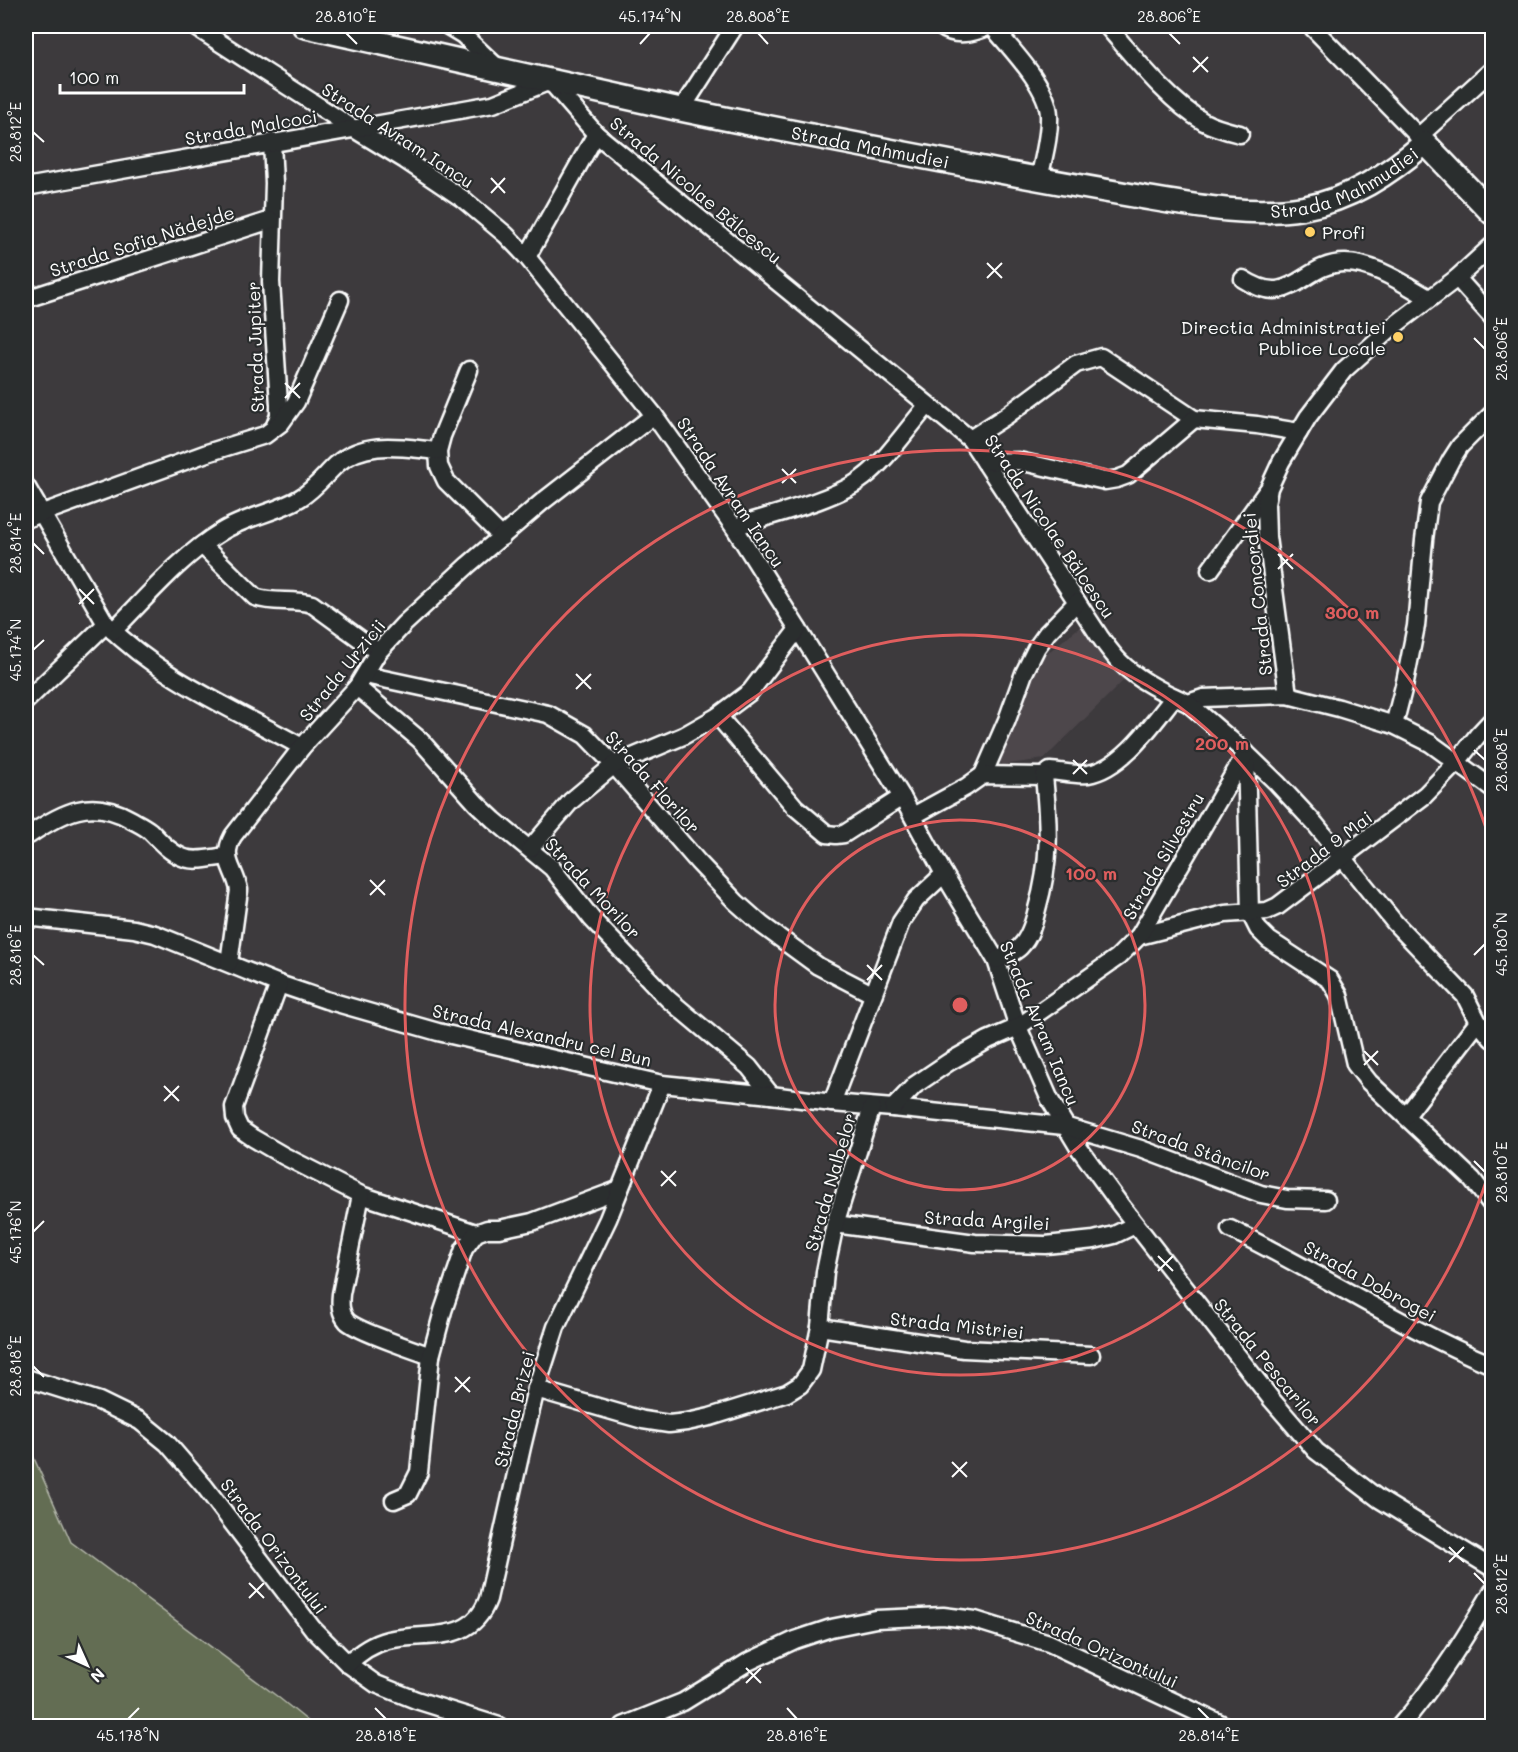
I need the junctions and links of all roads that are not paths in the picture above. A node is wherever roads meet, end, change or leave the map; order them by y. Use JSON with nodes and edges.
{"nodes":[{"id":1,"x":194,"y":26,"type":"edge"},
{"id":2,"x":304,"y":26,"type":"edge"},
{"id":3,"x":448,"y":26,"type":"edge"},
{"id":4,"x":735,"y":26,"type":"edge"},
{"id":5,"x":940,"y":26,"type":"edge"},
{"id":6,"x":991,"y":26,"type":"edge"},
{"id":7,"x":1107,"y":26,"type":"edge"},
{"id":8,"x":1311,"y":26,"type":"edge"},
{"id":9,"x":498,"y":68,"type":"junction"},
{"id":10,"x":1492,"y":70,"type":"edge"},
{"id":11,"x":550,"y":81,"type":"junction"},
{"id":12,"x":681,"y":110,"type":"junction"},
{"id":13,"x":354,"y":129,"type":"junction"},
{"id":14,"x":596,"y":134,"type":"junction"},
{"id":15,"x":1240,"y":134,"type":"dead end"},
{"id":16,"x":1422,"y":140,"type":"junction"},
{"id":17,"x":272,"y":142,"type":"junction"},
{"id":18,"x":1039,"y":180,"type":"junction"},
{"id":19,"x":26,"y":187,"type":"edge"},
{"id":20,"x":1492,"y":213,"type":"edge"},
{"id":21,"x":271,"y":220,"type":"junction"},
{"id":22,"x":1492,"y":246,"type":"edge"},
{"id":23,"x":527,"y":256,"type":"junction"},
{"id":24,"x":1456,"y":278,"type":"junction"},
{"id":25,"x":1243,"y":279,"type":"dead end"},
{"id":26,"x":1430,"y":298,"type":"junction"},
{"id":27,"x":26,"y":299,"type":"edge"},
{"id":28,"x":340,"y":300,"type":"dead end"},
{"id":29,"x":1492,"y":316,"type":"edge"},
{"id":30,"x":469,"y":370,"type":"dead end"},
{"id":31,"x":927,"y":406,"type":"junction"},
{"id":32,"x":1492,"y":414,"type":"edge"},
{"id":33,"x":654,"y":415,"type":"junction"},
{"id":34,"x":1194,"y":419,"type":"junction"},
{"id":35,"x":274,"y":429,"type":"junction"},
{"id":36,"x":1299,"y":432,"type":"junction"},
{"id":37,"x":970,"y":439,"type":"junction"},
{"id":38,"x":438,"y":451,"type":"junction"},
{"id":39,"x":985,"y":462,"type":"junction"},
{"id":40,"x":26,"y":486,"type":"edge"},
{"id":41,"x":1269,"y":488,"type":"junction"},
{"id":42,"x":33,"y":516,"type":"edge"},
{"id":43,"x":734,"y":527,"type":"junction"},
{"id":44,"x":502,"y":537,"type":"junction"},
{"id":45,"x":202,"y":545,"type":"junction"},
{"id":46,"x":1210,"y":570,"type":"dead end"},
{"id":47,"x":1077,"y":602,"type":"junction"},
{"id":48,"x":110,"y":628,"type":"junction"},
{"id":49,"x":798,"y":629,"type":"junction"},
{"id":50,"x":378,"y":652,"type":"junction"},
{"id":51,"x":361,"y":681,"type":"junction"},
{"id":52,"x":1288,"y":695,"type":"junction"},
{"id":53,"x":1181,"y":700,"type":"junction"},
{"id":54,"x":26,"y":701,"type":"edge"},
{"id":55,"x":718,"y":716,"type":"junction"},
{"id":56,"x":1492,"y":720,"type":"edge"},
{"id":57,"x":1394,"y":725,"type":"junction"},
{"id":58,"x":302,"y":747,"type":"junction"},
{"id":59,"x":1246,"y":753,"type":"junction"},
{"id":60,"x":1457,"y":762,"type":"junction"},
{"id":61,"x":615,"y":765,"type":"junction"},
{"id":62,"x":983,"y":775,"type":"junction"},
{"id":63,"x":1044,"y":776,"type":"junction"},
{"id":64,"x":1492,"y":788,"type":"edge"},
{"id":65,"x":902,"y":797,"type":"junction"},
{"id":66,"x":913,"y":816,"type":"junction"},
{"id":67,"x":29,"y":835,"type":"dead end"},
{"id":68,"x":530,"y":849,"type":"junction"},
{"id":69,"x":228,"y":856,"type":"junction"},
{"id":70,"x":1343,"y":858,"type":"junction"},
{"id":71,"x":944,"y":874,"type":"junction"},
{"id":72,"x":1250,"y":913,"type":"junction"},
{"id":73,"x":26,"y":917,"type":"edge"},
{"id":74,"x":1139,"y":936,"type":"junction"},
{"id":75,"x":996,"y":960,"type":"junction"},
{"id":76,"x":229,"y":963,"type":"junction"},
{"id":77,"x":279,"y":984,"type":"junction"},
{"id":78,"x":873,"y":994,"type":"junction"},
{"id":79,"x":1478,"y":1022,"type":"junction"},
{"id":80,"x":1017,"y":1027,"type":"junction"},
{"id":81,"x":1492,"y":1039,"type":"edge"},
{"id":82,"x":662,"y":1084,"type":"junction"},
{"id":83,"x":771,"y":1095,"type":"junction"},
{"id":84,"x":831,"y":1103,"type":"junction"},
{"id":85,"x":872,"y":1107,"type":"junction"},
{"id":86,"x":893,"y":1108,"type":"junction"},
{"id":87,"x":1406,"y":1116,"type":"junction"},
{"id":88,"x":1064,"y":1126,"type":"junction"},
{"id":89,"x":620,"y":1189,"type":"junction"},
{"id":90,"x":361,"y":1195,"type":"junction"},
{"id":91,"x":1326,"y":1200,"type":"dead end"},
{"id":92,"x":1492,"y":1205,"type":"edge"},
{"id":93,"x":836,"y":1224,"type":"junction"},
{"id":94,"x":1135,"y":1225,"type":"junction"},
{"id":95,"x":1230,"y":1229,"type":"dead end"},
{"id":96,"x":476,"y":1233,"type":"junction"},
{"id":97,"x":819,"y":1327,"type":"junction"},
{"id":98,"x":1091,"y":1355,"type":"dead end"},
{"id":99,"x":431,"y":1356,"type":"junction"},
{"id":100,"x":1492,"y":1365,"type":"edge"},
{"id":101,"x":26,"y":1378,"type":"edge"},
{"id":102,"x":537,"y":1389,"type":"junction"},
{"id":103,"x":394,"y":1500,"type":"dead end"},
{"id":104,"x":1492,"y":1568,"type":"edge"},
{"id":105,"x":1492,"y":1592,"type":"edge"},
{"id":106,"x":348,"y":1664,"type":"junction"},
{"id":107,"x":499,"y":1726,"type":"edge"},
{"id":108,"x":623,"y":1726,"type":"edge"},
{"id":109,"x":1226,"y":1726,"type":"edge"},
{"id":110,"x":1400,"y":1726,"type":"edge"}],
"edges":[{"from":1,"to":13,"type":"street","name":"Strada Avram Iancu"},
{"from":2,"to":9,"type":"main road","name":"Strada Mahmudiei"},
{"from":3,"to":9,"type":"street"},
{"from":4,"to":12,"type":"street"},
{"from":5,"to":6,"type":"street"},
{"from":6,"to":18,"type":"street"},
{"from":7,"to":15,"type":"street"},
{"from":8,"to":16,"type":"street"},
{"from":9,"to":11,"type":"main road","name":"Strada Mahmudiei"},
{"from":10,"to":16,"type":"street"},
{"from":11,"to":12,"type":"main road","name":"Strada Mahmudiei"},
{"from":11,"to":13,"type":"street","name":"Strada Malcoci"},
{"from":11,"to":14,"type":"street","name":"Strada Nicolae Bălcescu"},
{"from":12,"to":18,"type":"main road","name":"Strada Mahmudiei"},
{"from":13,"to":17,"type":"street","name":"Strada Malcoci"},
{"from":13,"to":23,"type":"street","name":"Strada Avram Iancu"},
{"from":14,"to":23,"type":"street"},
{"from":14,"to":31,"type":"street","name":"Strada Nicolae Bălcescu"},
{"from":16,"to":18,"type":"main road","name":"Strada Mahmudiei"},
{"from":16,"to":20,"type":"main road"},
{"from":17,"to":19,"type":"street","name":"Strada Malcoci"},
{"from":17,"to":21,"type":"street","name":"Strada Jupiter"},
{"from":21,"to":27,"type":"street","name":"Strada Sofia Nădejde"},
{"from":21,"to":35,"type":"street","name":"Strada Jupiter"},
{"from":22,"to":24,"type":"street","name":"Strada Concordiei"},
{"from":23,"to":33,"type":"street","name":"Strada Avram Iancu"},
{"from":24,"to":26,"type":"street","name":"Strada Concordiei"},
{"from":24,"to":29,"type":"street"},
{"from":25,"to":26,"type":"street"},
{"from":26,"to":36,"type":"street","name":"Strada Concordiei"},
{"from":28,"to":35,"type":"street"},
{"from":30,"to":38,"type":"street"},
{"from":31,"to":37,"type":"street","name":"Strada Nicolae Bălcescu"},
{"from":31,"to":43,"type":"street"},
{"from":32,"to":57,"type":"street"},
{"from":33,"to":43,"type":"street","name":"Strada Avram Iancu"},
{"from":33,"to":44,"type":"street","name":"Strada Urzicii"},
{"from":34,"to":36,"type":"street"},
{"from":34,"to":37,"type":"street"},
{"from":34,"to":39,"type":"street"},
{"from":35,"to":42,"type":"street","name":"Strada Jupiter"},
{"from":36,"to":41,"type":"street","name":"Strada Concordiei"},
{"from":37,"to":39,"type":"street","name":"Strada Nicolae Bălcescu"},
{"from":38,"to":44,"type":"street"},
{"from":38,"to":45,"type":"street"},
{"from":39,"to":47,"type":"street","name":"Strada Nicolae Bălcescu"},
{"from":40,"to":42,"type":"street"},
{"from":41,"to":46,"type":"street","name":"Strada Concordiei"},
{"from":41,"to":52,"type":"street","name":"Strada Concordiei"},
{"from":42,"to":48,"type":"street"},
{"from":43,"to":49,"type":"street","name":"Strada Avram Iancu"},
{"from":44,"to":50,"type":"street","name":"Strada Urzicii"},
{"from":45,"to":48,"type":"street"},
{"from":45,"to":50,"type":"street"},
{"from":47,"to":53,"type":"street","name":"Strada Nicolae Bălcescu"},
{"from":47,"to":62,"type":"street"},
{"from":48,"to":54,"type":"street"},
{"from":48,"to":58,"type":"street"},
{"from":49,"to":55,"type":"street"},
{"from":49,"to":65,"type":"street","name":"Strada Avram Iancu"},
{"from":50,"to":51,"type":"street","name":"Strada Urzicii"},
{"from":51,"to":58,"type":"street","name":"Strada Urzicii"},
{"from":51,"to":61,"type":"street","name":"Strada Florilor"},
{"from":51,"to":68,"type":"street","name":"Strada Morilor"},
{"from":52,"to":53,"type":"street"},
{"from":52,"to":57,"type":"street"},
{"from":53,"to":59,"type":"street","name":"Strada Nicolae Bălcescu"},
{"from":53,"to":63,"type":"street"},
{"from":55,"to":61,"type":"street"},
{"from":55,"to":65,"type":"street"},
{"from":56,"to":60,"type":"street","name":"Strada 9 Mai"},
{"from":57,"to":60,"type":"street"},
{"from":58,"to":69,"type":"street","name":"Strada Urzicii"},
{"from":59,"to":70,"type":"street","name":"Strada Nicolae Bălcescu"},
{"from":59,"to":72,"type":"street"},
{"from":59,"to":74,"type":"street","name":"Strada Silvestru"},
{"from":60,"to":64,"type":"street"},
{"from":60,"to":70,"type":"street","name":"Strada 9 Mai"},
{"from":61,"to":68,"type":"street"},
{"from":61,"to":78,"type":"street","name":"Strada Florilor"},
{"from":62,"to":63,"type":"street"},
{"from":62,"to":66,"type":"street"},
{"from":63,"to":75,"type":"street"},
{"from":65,"to":66,"type":"street","name":"Strada Avram Iancu"},
{"from":66,"to":71,"type":"street","name":"Strada Avram Iancu"},
{"from":67,"to":69,"type":"street"},
{"from":68,"to":83,"type":"street","name":"Strada Morilor"},
{"from":69,"to":76,"type":"street"},
{"from":70,"to":72,"type":"street","name":"Strada 9 Mai"},
{"from":70,"to":79,"type":"street","name":"Strada Nicolae Bălcescu"},
{"from":71,"to":75,"type":"street","name":"Strada Avram Iancu"},
{"from":71,"to":78,"type":"street"},
{"from":72,"to":74,"type":"street","name":"Strada 9 Mai"},
{"from":72,"to":87,"type":"street"},
{"from":73,"to":76,"type":"street","name":"Strada Alexandru cel Bun"},
{"from":74,"to":80,"type":"street","name":"Strada Silvestru"},
{"from":75,"to":80,"type":"street","name":"Strada Avram Iancu"},
{"from":76,"to":77,"type":"street","name":"Strada Alexandru cel Bun"},
{"from":77,"to":82,"type":"street","name":"Strada Alexandru cel Bun"},
{"from":77,"to":90,"type":"street"},
{"from":78,"to":84,"type":"street"},
{"from":79,"to":81,"type":"street","name":"Strada Nicolae Bălcescu"},
{"from":79,"to":87,"type":"street"},
{"from":80,"to":86,"type":"street","name":"Strada Silvestru"},
{"from":80,"to":88,"type":"street","name":"Strada Avram Iancu"},
{"from":82,"to":83,"type":"street","name":"Strada Alexandru cel Bun"},
{"from":82,"to":89,"type":"street","name":"Strada Brizei"},
{"from":83,"to":84,"type":"street","name":"Strada Alexandru cel Bun"},
{"from":84,"to":85,"type":"street","name":"Strada Alexandru cel Bun"},
{"from":85,"to":86,"type":"street","name":"Strada Alexandru cel Bun"},
{"from":85,"to":93,"type":"street","name":"Strada Nalbelor"},
{"from":86,"to":88,"type":"street","name":"Strada Alexandru cel Bun"},
{"from":87,"to":92,"type":"street"},
{"from":88,"to":91,"type":"street","name":"Strada Stâncilor"},
{"from":88,"to":94,"type":"street","name":"Strada Pescarilor"},
{"from":89,"to":96,"type":"street"},
{"from":89,"to":102,"type":"street","name":"Strada Brizei"},
{"from":90,"to":96,"type":"street"},
{"from":90,"to":99,"type":"street"},
{"from":93,"to":94,"type":"street","name":"Strada Argilei"},
{"from":93,"to":97,"type":"street","name":"Strada Nalbelor"},
{"from":94,"to":104,"type":"street","name":"Strada Pescarilor"},
{"from":95,"to":100,"type":"street","name":"Strada Dobrogei"},
{"from":96,"to":99,"type":"street"},
{"from":97,"to":98,"type":"street","name":"Strada Mistriei"},
{"from":97,"to":102,"type":"street","name":"Strada Nalbelor"},
{"from":99,"to":103,"type":"street"},
{"from":101,"to":106,"type":"street","name":"Strada Orizontului"},
{"from":102,"to":106,"type":"street","name":"Strada Brizei"},
{"from":105,"to":110,"type":"street"},
{"from":106,"to":107,"type":"street","name":"Strada Orizontului"},
{"from":108,"to":109,"type":"street","name":"Strada Orizontului"}]}
